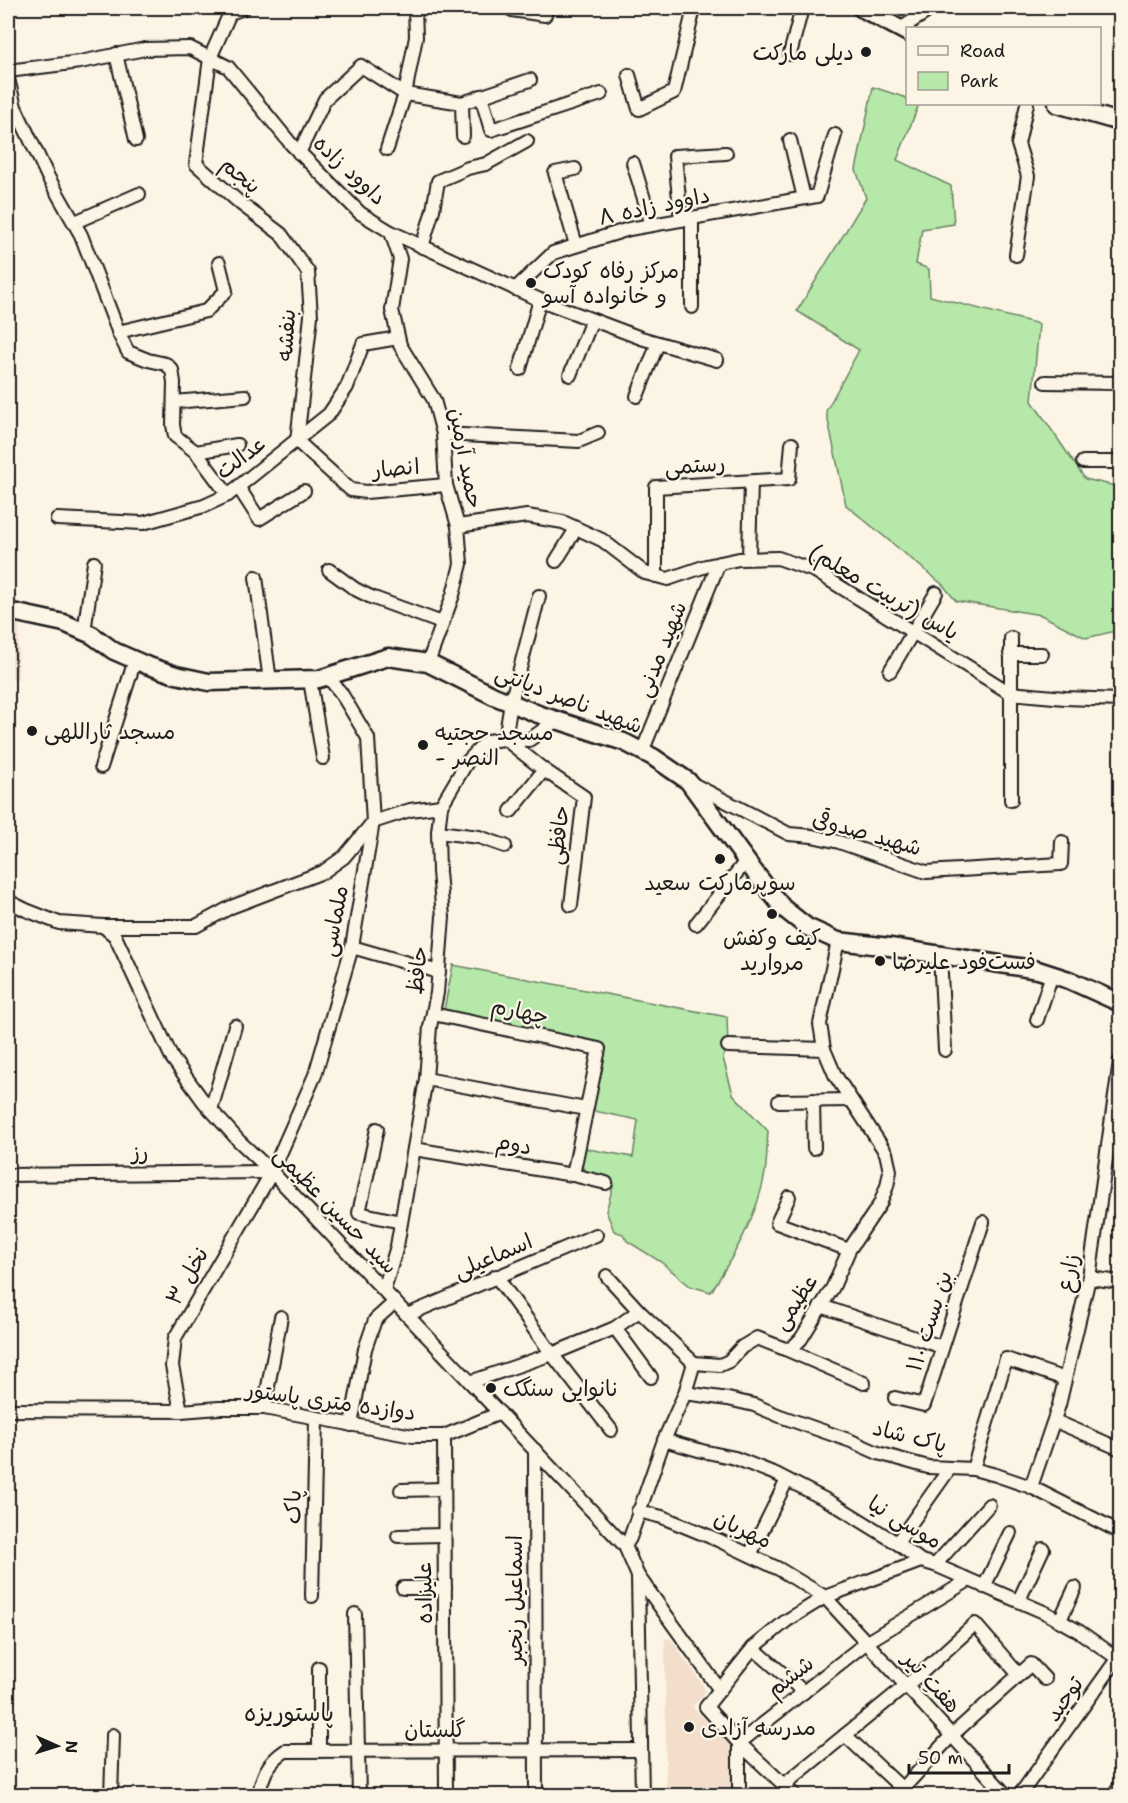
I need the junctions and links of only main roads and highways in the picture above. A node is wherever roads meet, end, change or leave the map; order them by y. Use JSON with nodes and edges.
{"nodes":[{"id":1,"x":861,"y":8,"type":"edge"},
{"id":2,"x":904,"y":31,"type":"edge"},
{"id":3,"x":1060,"y":105,"type":"edge"},
{"id":4,"x":1120,"y":122,"type":"edge"},
{"id":5,"x":8,"y":611,"type":"edge"},
{"id":6,"x":1120,"y":1003,"type":"edge"}],
"edges":[{"from":1,"to":2,"type":"main road"},
{"from":3,"to":4,"type":"main road"},
{"from":5,"to":6,"type":"main road","name":"شهید ناصر دیانتی"}]}
